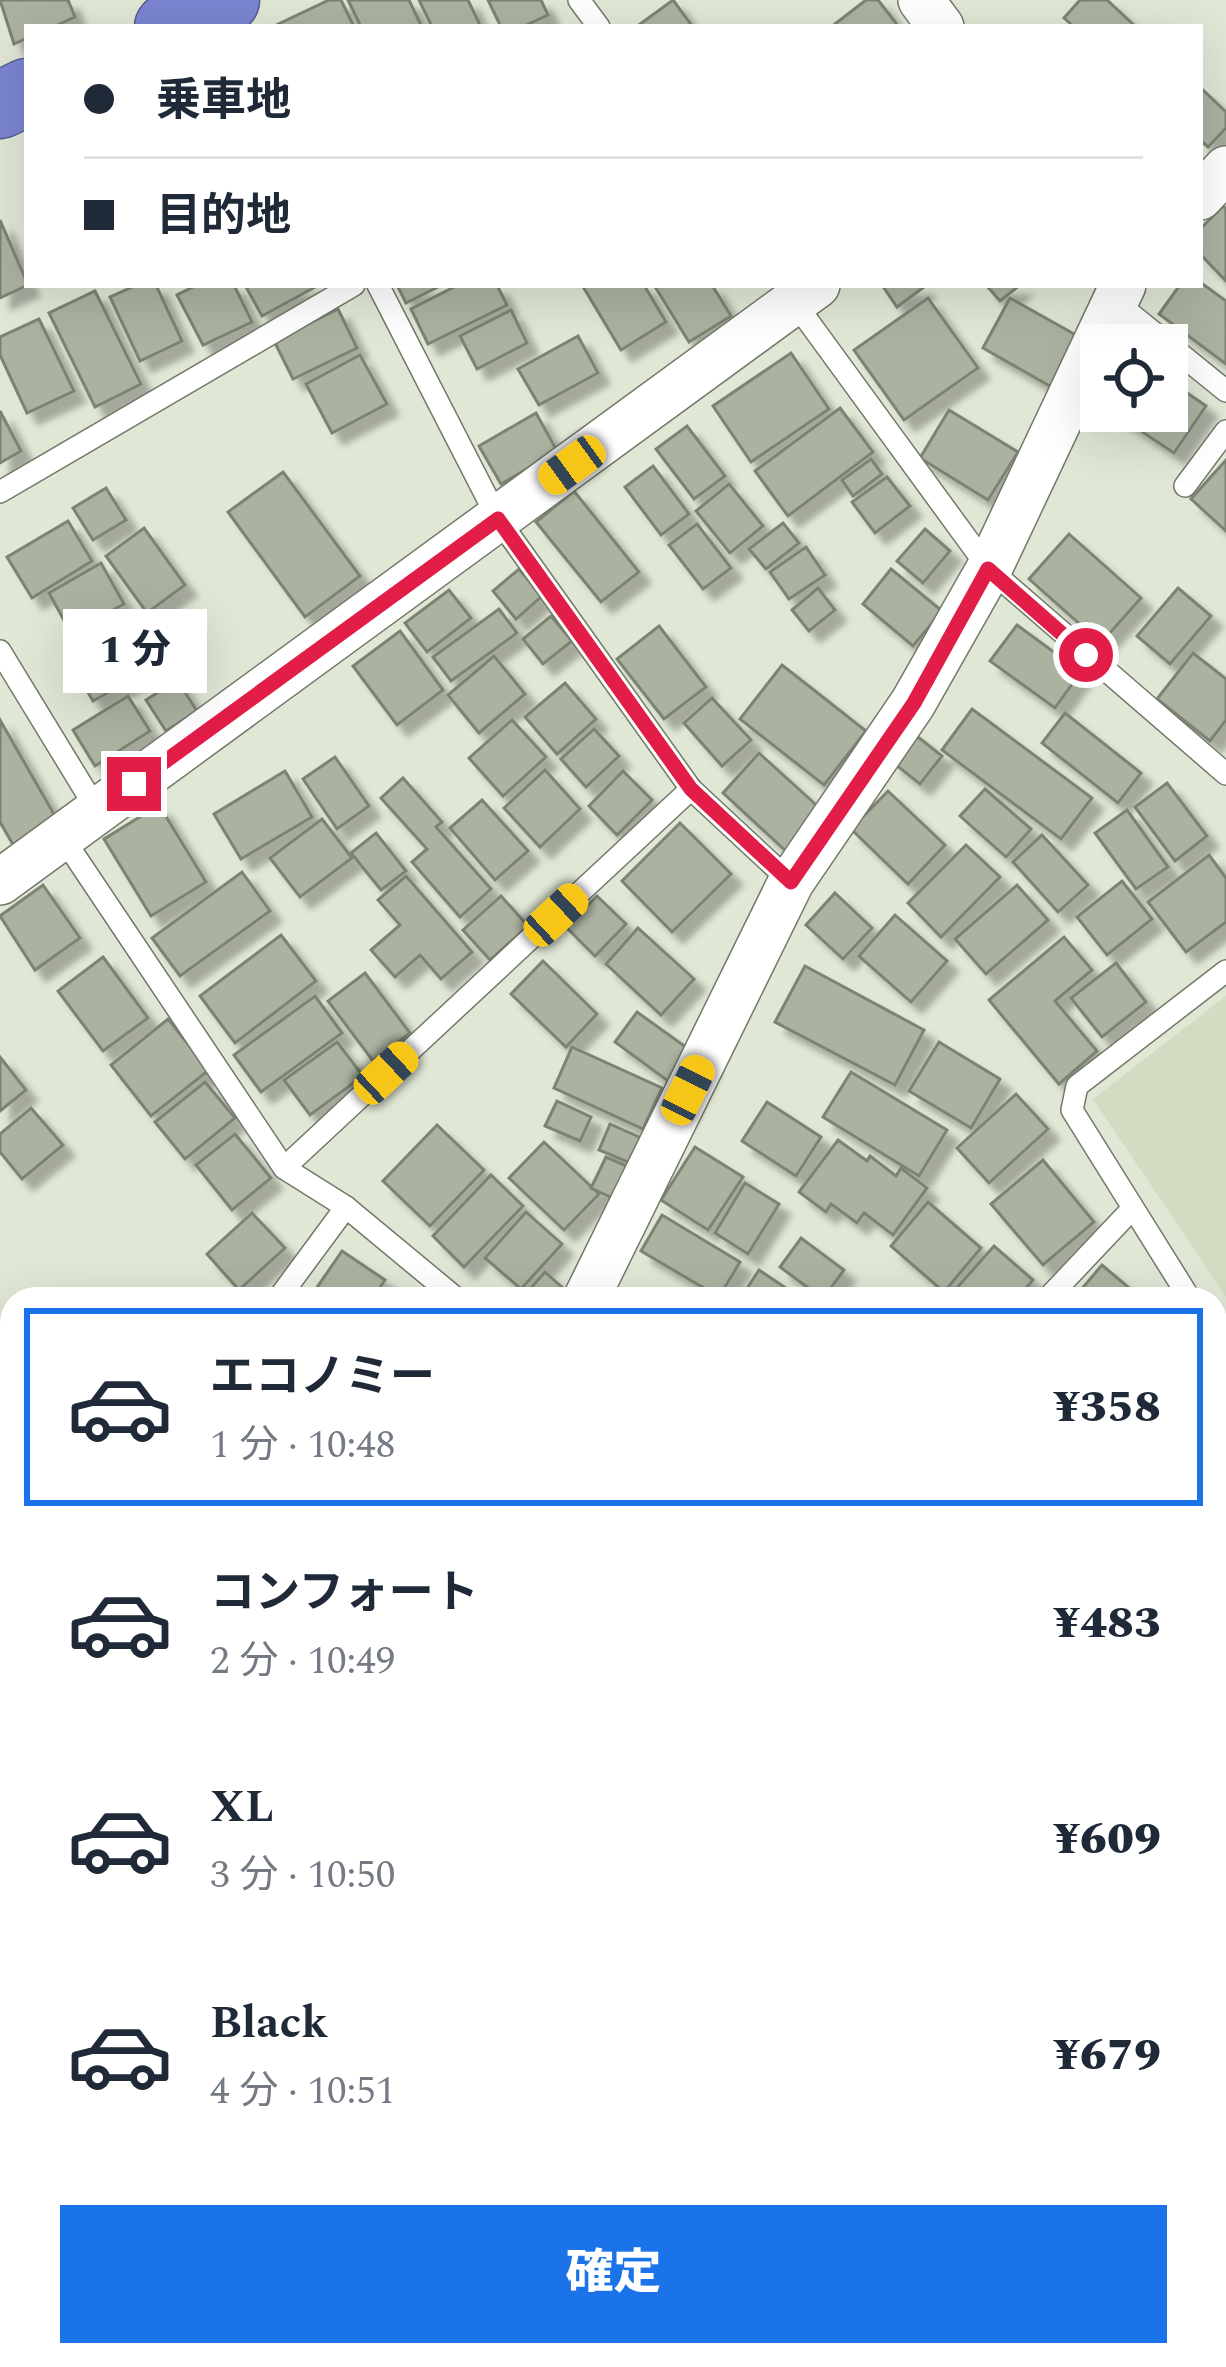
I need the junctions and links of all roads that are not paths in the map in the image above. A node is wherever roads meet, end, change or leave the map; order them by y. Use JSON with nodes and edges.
{"nodes":[{"id":1,"x":239,"y":4,"type":"edge"},
{"id":2,"x":177,"y":24,"type":"edge"},
{"id":3,"x":1226,"y":169,"type":"edge"},
{"id":4,"x":1203,"y":194,"type":"edge"},
{"id":5,"x":349,"y":288,"type":"edge"},
{"id":6,"x":380,"y":288,"type":"edge"},
{"id":7,"x":798,"y":291,"type":"edge"},
{"id":8,"x":1120,"y":294,"type":"edge"},
{"id":9,"x":1226,"y":391,"type":"edge"},
{"id":10,"x":1226,"y":430,"type":"edge"},
{"id":11,"x":1185,"y":486,"type":"dead end"},
{"id":12,"x":0,"y":492,"type":"edge"},
{"id":13,"x":498,"y":519,"type":"junction"},
{"id":14,"x":988,"y":569,"type":"junction"},
{"id":15,"x":0,"y":651,"type":"edge"},
{"id":16,"x":1226,"y":774,"type":"edge"},
{"id":17,"x":691,"y":789,"type":"junction"},
{"id":18,"x":80,"y":824,"type":"junction"},
{"id":19,"x":0,"y":882,"type":"edge"},
{"id":20,"x":791,"y":882,"type":"junction"},
{"id":21,"x":1226,"y":971,"type":"edge"},
{"id":22,"x":284,"y":1168,"type":"junction"},
{"id":23,"x":346,"y":1207,"type":"junction"},
{"id":24,"x":1132,"y":1209,"type":"junction"},
{"id":25,"x":287,"y":1287,"type":"edge"},
{"id":26,"x":443,"y":1287,"type":"edge"},
{"id":27,"x":592,"y":1287,"type":"edge"},
{"id":28,"x":1058,"y":1287,"type":"edge"},
{"id":29,"x":1182,"y":1287,"type":"edge"}],
"edges":[{"from":1,"to":2,"type":"highway"},
{"from":3,"to":4,"type":"street"},
{"from":5,"to":12,"type":"lane"},
{"from":6,"to":13,"type":"lane"},
{"from":7,"to":13,"type":"street"},
{"from":7,"to":14,"type":"lane"},
{"from":8,"to":9,"type":"lane"},
{"from":8,"to":14,"type":"street"},
{"from":10,"to":11,"type":"lane"},
{"from":13,"to":17,"type":"lane"},
{"from":13,"to":18,"type":"street"},
{"from":14,"to":16,"type":"lane"},
{"from":14,"to":20,"type":"street"},
{"from":15,"to":18,"type":"lane"},
{"from":17,"to":20,"type":"lane"},
{"from":17,"to":22,"type":"lane"},
{"from":18,"to":19,"type":"street"},
{"from":18,"to":22,"type":"lane"},
{"from":20,"to":27,"type":"street"},
{"from":21,"to":24,"type":"lane"},
{"from":22,"to":23,"type":"lane"},
{"from":23,"to":25,"type":"lane"},
{"from":23,"to":26,"type":"lane"},
{"from":24,"to":28,"type":"lane"},
{"from":24,"to":29,"type":"lane"}]}
